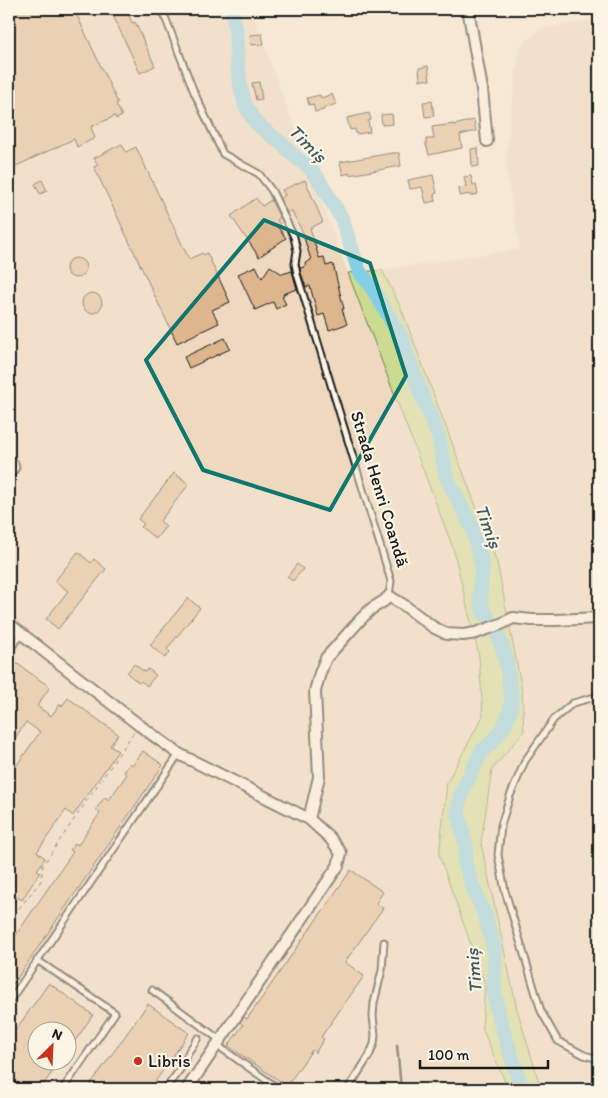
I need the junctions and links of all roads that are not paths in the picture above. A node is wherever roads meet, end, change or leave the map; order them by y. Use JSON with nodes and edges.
{"nodes":[{"id":1,"x":162,"y":9,"type":"edge"},
{"id":2,"x":468,"y":9,"type":"edge"},
{"id":3,"x":487,"y":140,"type":"dead end"},
{"id":4,"x":9,"y":458,"type":"edge"},
{"id":5,"x":9,"y":477,"type":"edge"},
{"id":6,"x":389,"y":596,"type":"junction"},
{"id":7,"x":599,"y":618,"type":"edge"},
{"id":8,"x":9,"y":624,"type":"edge"},
{"id":9,"x":21,"y":634,"type":"junction"},
{"id":10,"x":9,"y":652,"type":"edge"},
{"id":11,"x":599,"y":696,"type":"edge"},
{"id":12,"x":179,"y":754,"type":"junction"},
{"id":13,"x":310,"y":819,"type":"junction"},
{"id":14,"x":384,"y":942,"type":"dead end"},
{"id":15,"x":37,"y":960,"type":"junction"},
{"id":16,"x":152,"y":990,"type":"dead end"},
{"id":17,"x":9,"y":1002,"type":"edge"},
{"id":18,"x":198,"y":1038,"type":"dead end"},
{"id":19,"x":219,"y":1043,"type":"junction"},
{"id":20,"x":599,"y":1059,"type":"edge"},
{"id":21,"x":62,"y":1089,"type":"edge"},
{"id":22,"x":165,"y":1089,"type":"edge"},
{"id":23,"x":187,"y":1089,"type":"edge"},
{"id":24,"x":279,"y":1089,"type":"edge"},
{"id":25,"x":348,"y":1089,"type":"edge"}],
"edges":[{"from":1,"to":6,"type":"lane","name":"Strada Henri Coandă"},
{"from":2,"to":3,"type":"street"},
{"from":4,"to":5,"type":"lane"},
{"from":6,"to":7,"type":"street"},
{"from":6,"to":13,"type":"street"},
{"from":8,"to":9,"type":"street"},
{"from":9,"to":10,"type":"lane"},
{"from":9,"to":12,"type":"street"},
{"from":11,"to":20,"type":"lane"},
{"from":12,"to":13,"type":"street"},
{"from":12,"to":15,"type":"lane"},
{"from":13,"to":19,"type":"street"},
{"from":14,"to":25,"type":"lane"},
{"from":15,"to":17,"type":"lane"},
{"from":15,"to":21,"type":"lane"},
{"from":16,"to":19,"type":"lane"},
{"from":18,"to":22,"type":"lane"},
{"from":19,"to":23,"type":"street"},
{"from":19,"to":24,"type":"lane"}]}
